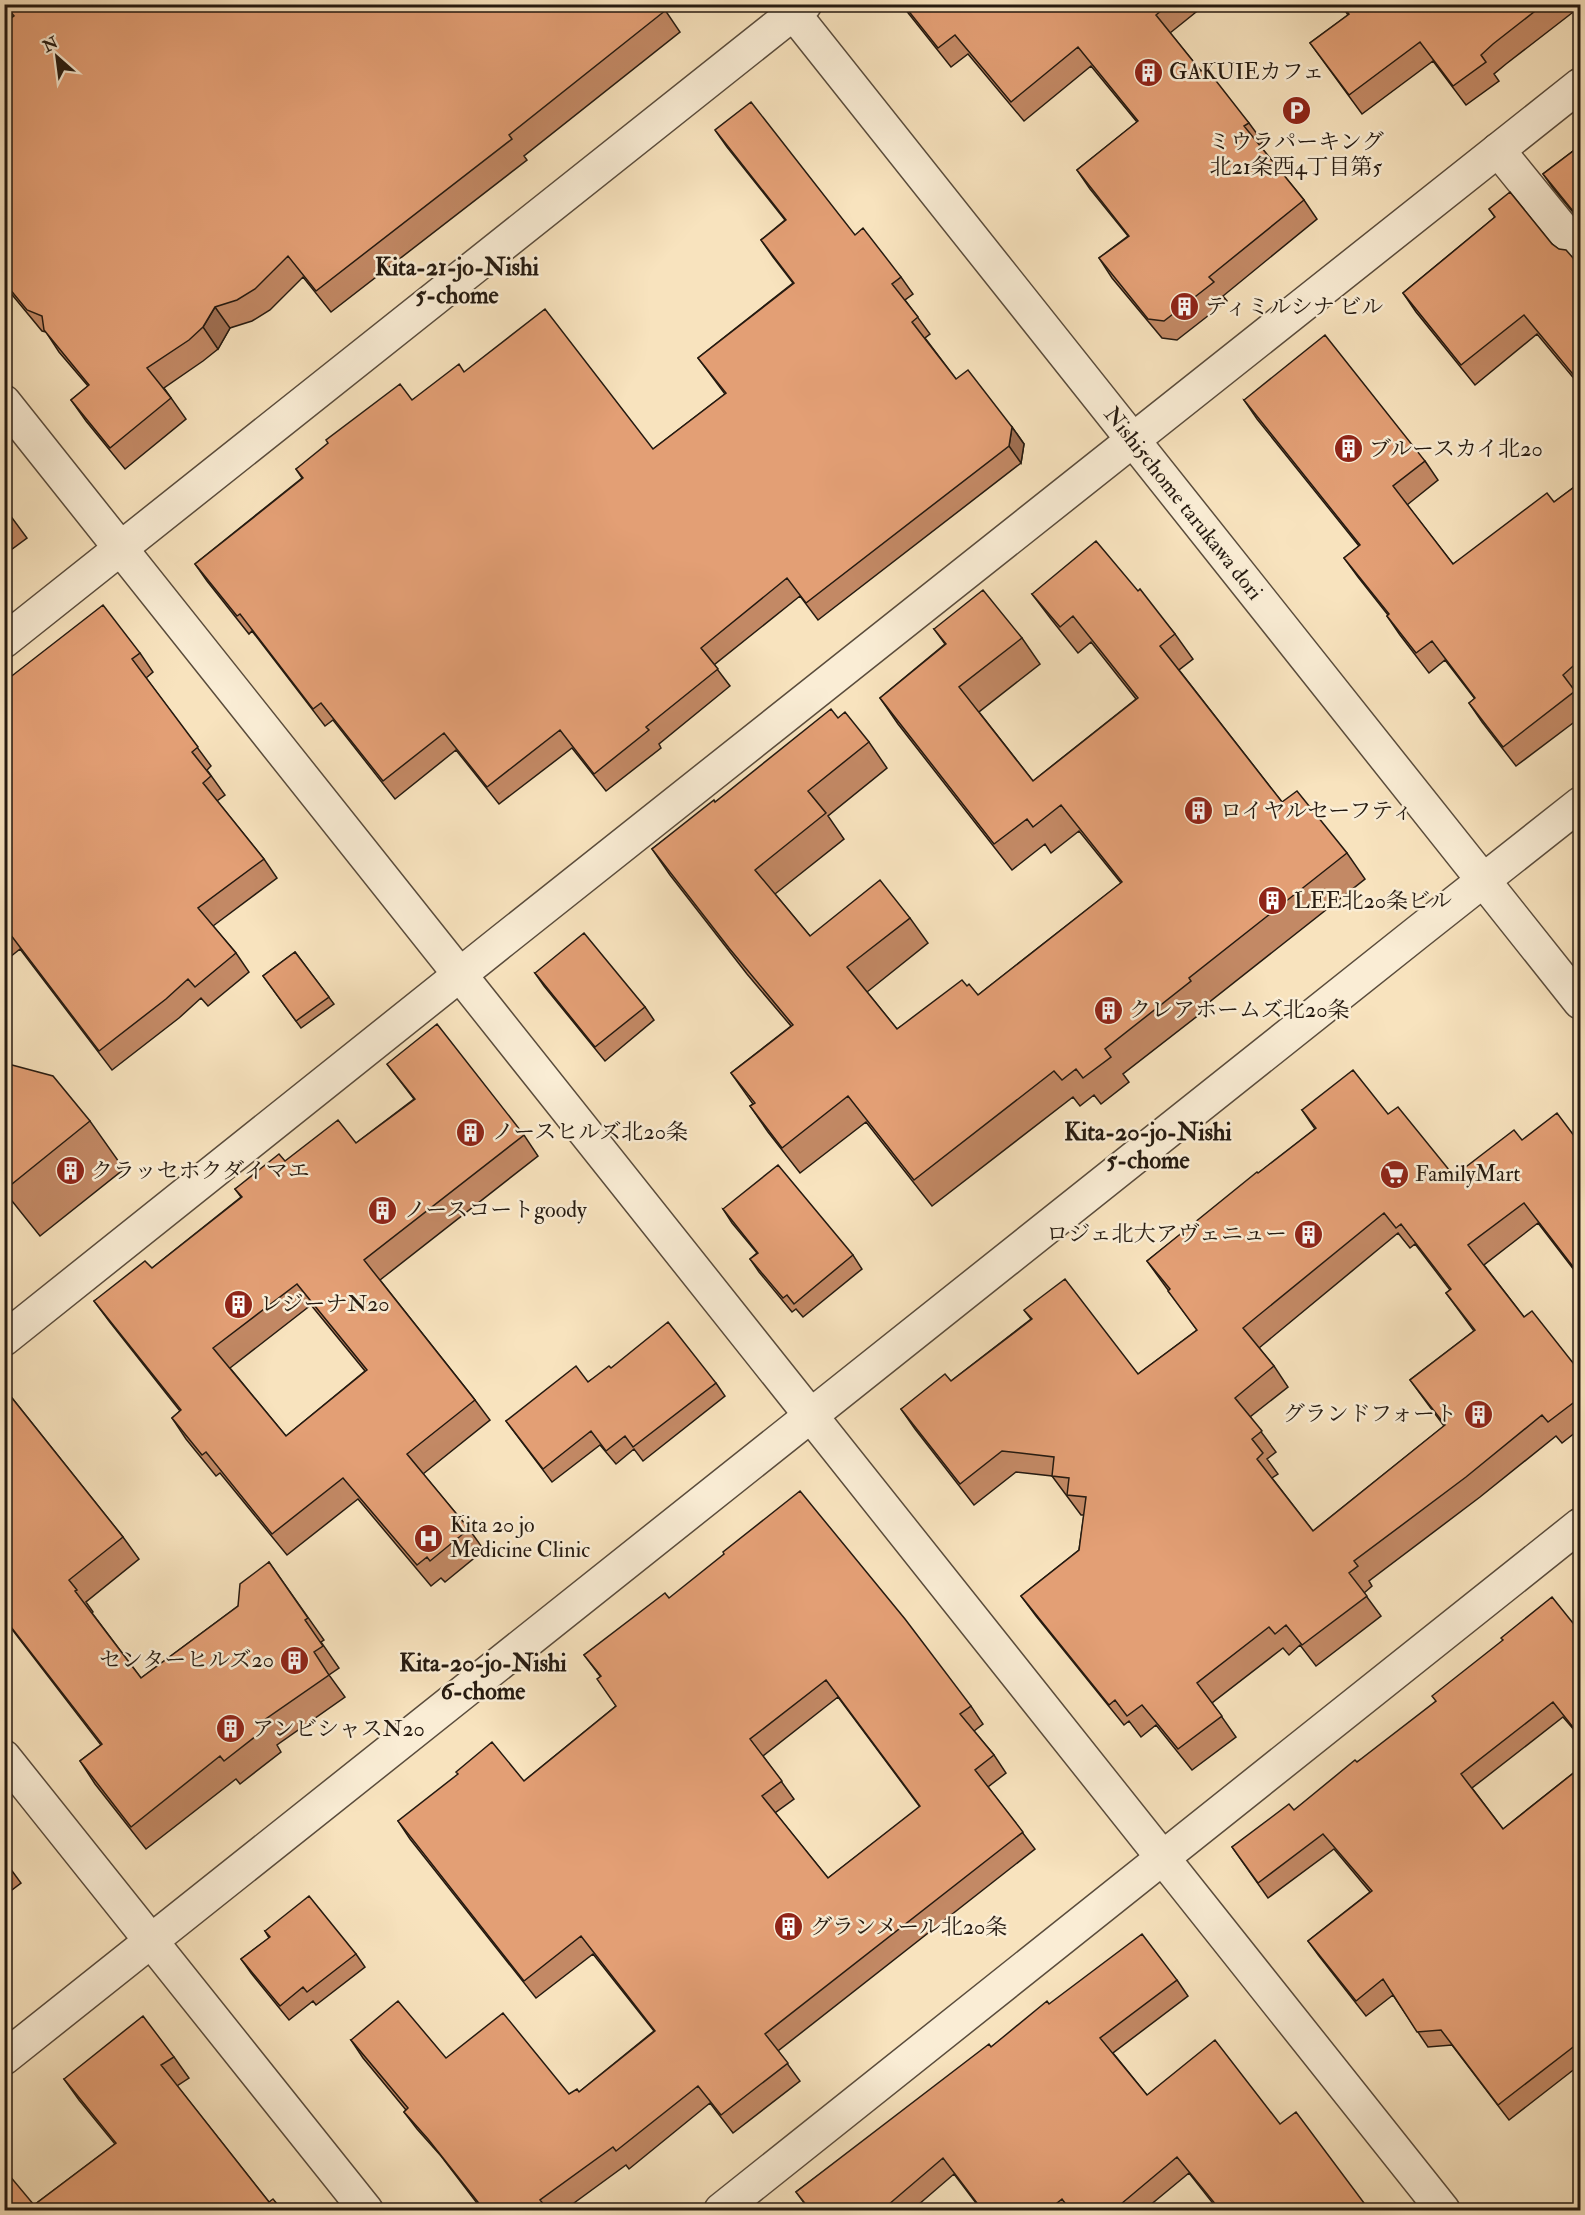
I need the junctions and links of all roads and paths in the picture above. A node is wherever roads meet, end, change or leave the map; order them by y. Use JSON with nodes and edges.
{"nodes":[{"id":1,"x":795,"y":8,"type":"edge"},
{"id":2,"x":1581,"y":85,"type":"edge"},
{"id":3,"x":1498,"y":150,"type":"junction"},
{"id":4,"x":1581,"y":251,"type":"edge"},
{"id":5,"x":4,"y":402,"type":"edge"},
{"id":6,"x":1133,"y":440,"type":"junction"},
{"id":7,"x":122,"y":550,"type":"junction"},
{"id":8,"x":4,"y":641,"type":"edge"},
{"id":9,"x":1581,"y":804,"type":"edge"},
{"id":10,"x":1484,"y":881,"type":"junction"},
{"id":11,"x":461,"y":974,"type":"junction"},
{"id":12,"x":1581,"y":1002,"type":"edge"},
{"id":13,"x":4,"y":1339,"type":"edge"},
{"id":14,"x":812,"y":1415,"type":"junction"},
{"id":15,"x":1581,"y":1525,"type":"edge"},
{"id":16,"x":4,"y":1757,"type":"edge"},
{"id":17,"x":1164,"y":1858,"type":"junction"},
{"id":18,"x":151,"y":1941,"type":"junction"},
{"id":19,"x":4,"y":2058,"type":"edge"},
{"id":20,"x":366,"y":2211,"type":"edge"},
{"id":21,"x":721,"y":2211,"type":"edge"},
{"id":22,"x":1443,"y":2211,"type":"edge"}],
"edges":[{"from":1,"to":6,"type":"street","name":"Nishi5chome tarukawa dori"},
{"from":1,"to":7,"type":"street"},
{"from":2,"to":3,"type":"street"},
{"from":3,"to":4,"type":"street"},
{"from":3,"to":6,"type":"street"},
{"from":5,"to":7,"type":"street"},
{"from":6,"to":10,"type":"street","name":"Nishi5chome tarukawa dori"},
{"from":6,"to":11,"type":"street"},
{"from":7,"to":8,"type":"street"},
{"from":7,"to":11,"type":"street"},
{"from":9,"to":10,"type":"street"},
{"from":10,"to":12,"type":"street","name":"Nishi5chome tarukawa dori"},
{"from":10,"to":14,"type":"street"},
{"from":11,"to":13,"type":"street"},
{"from":11,"to":14,"type":"street"},
{"from":14,"to":17,"type":"street"},
{"from":14,"to":18,"type":"street"},
{"from":15,"to":17,"type":"street"},
{"from":16,"to":18,"type":"street"},
{"from":17,"to":21,"type":"street"},
{"from":17,"to":22,"type":"street"},
{"from":18,"to":19,"type":"street"},
{"from":18,"to":20,"type":"street"}]}
